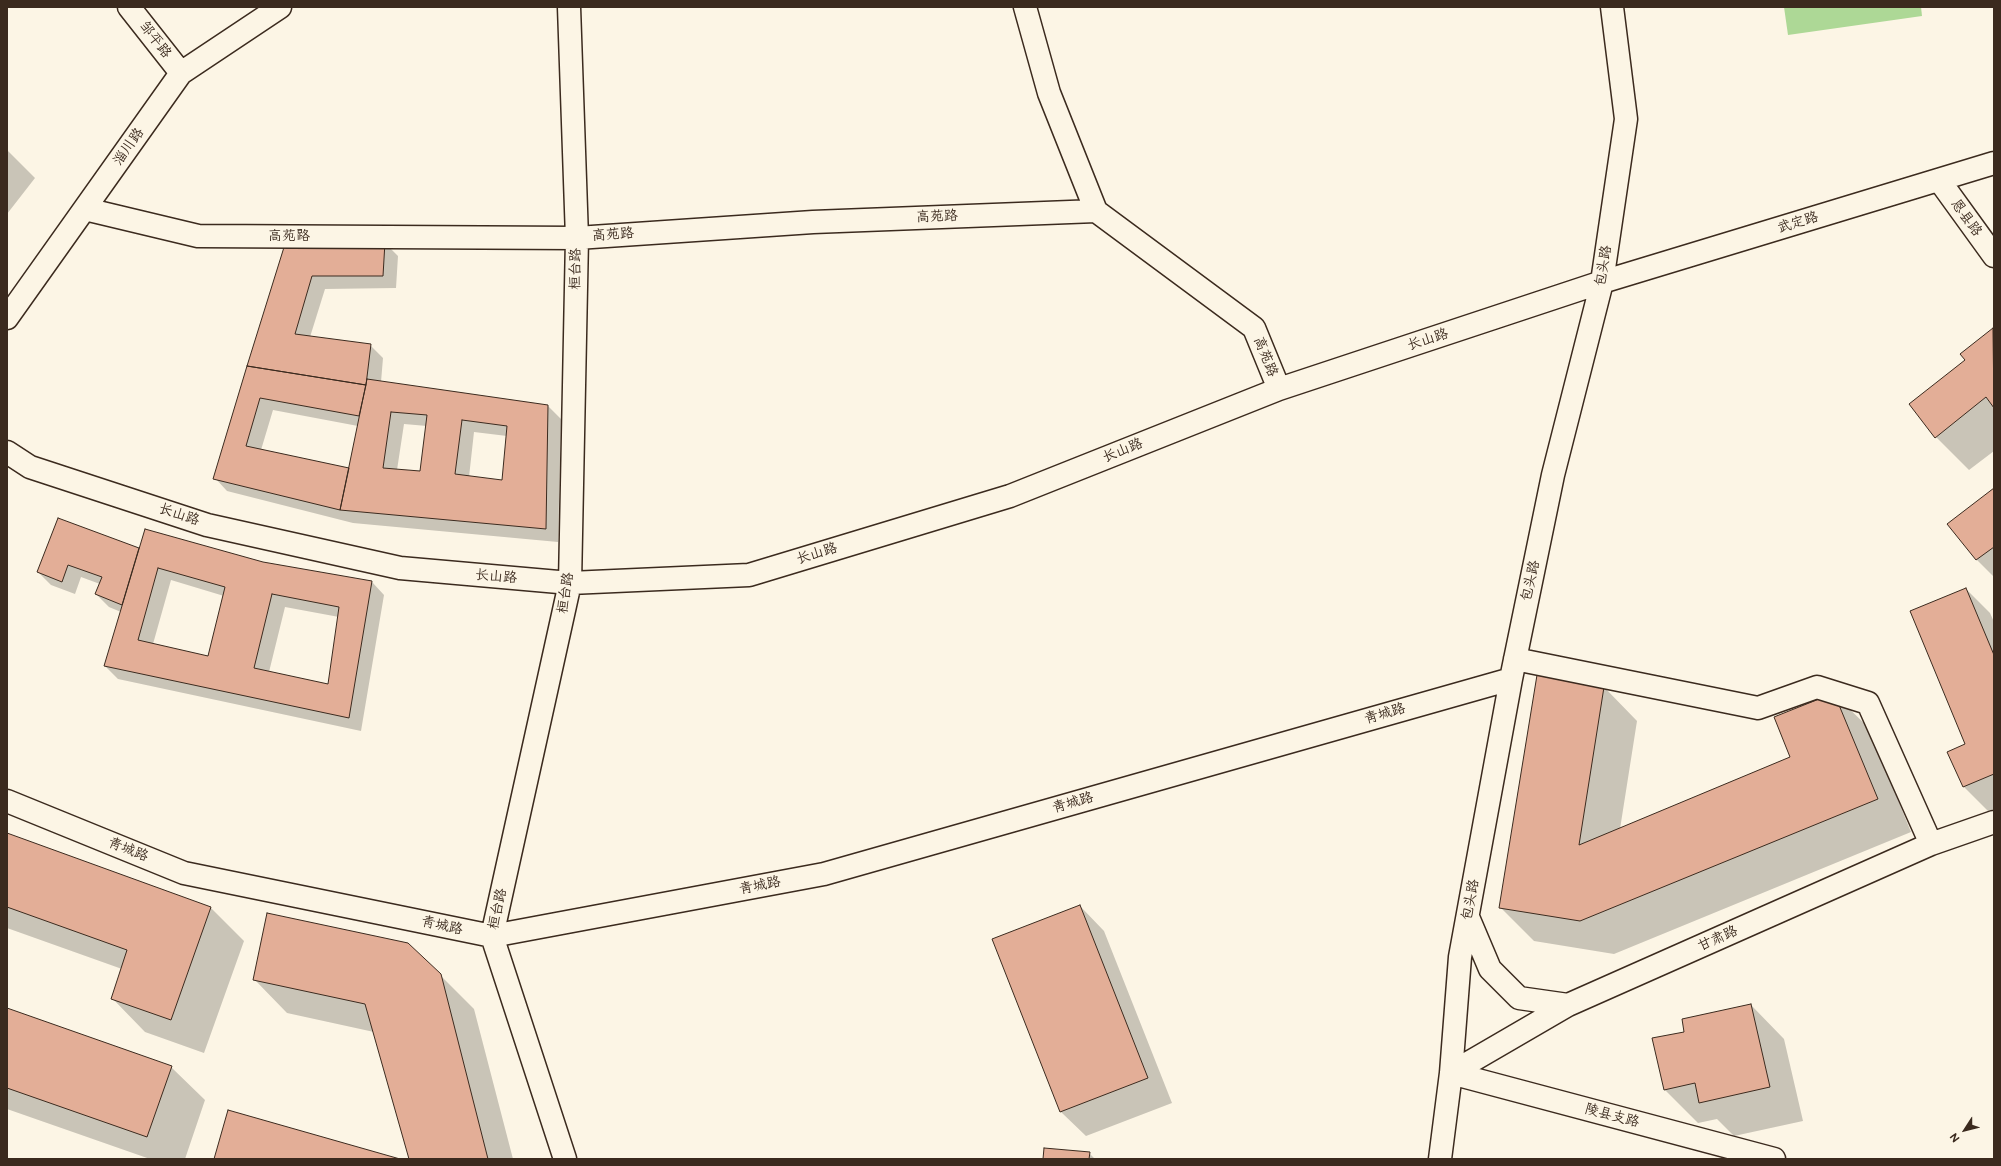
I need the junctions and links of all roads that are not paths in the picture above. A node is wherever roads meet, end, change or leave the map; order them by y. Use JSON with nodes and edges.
{"nodes":[{"id":1,"x":129,"y":7,"type":"edge"},
{"id":2,"x":280,"y":7,"type":"edge"},
{"id":3,"x":569,"y":7,"type":"edge"},
{"id":4,"x":1025,"y":7,"type":"edge"},
{"id":5,"x":1612,"y":7,"type":"edge"},
{"id":6,"x":181,"y":73,"type":"junction"},
{"id":7,"x":1994,"y":163,"type":"edge"},
{"id":8,"x":1939,"y":180,"type":"junction"},
{"id":9,"x":85,"y":209,"type":"junction"},
{"id":10,"x":1096,"y":211,"type":"junction"},
{"id":11,"x":577,"y":238,"type":"junction"},
{"id":12,"x":1994,"y":256,"type":"edge"},
{"id":13,"x":1602,"y":282,"type":"junction"},
{"id":14,"x":7,"y":318,"type":"edge"},
{"id":15,"x":1279,"y":389,"type":"junction"},
{"id":16,"x":7,"y":452,"type":"edge"},
{"id":17,"x":570,"y":584,"type":"junction"},
{"id":18,"x":1513,"y":669,"type":"junction"},
{"id":19,"x":7,"y":801,"type":"edge"},
{"id":20,"x":1994,"y":822,"type":"edge"},
{"id":21,"x":1931,"y":844,"type":"junction"},
{"id":22,"x":1468,"y":917,"type":"junction"},
{"id":23,"x":492,"y":936,"type":"junction"},
{"id":24,"x":1568,"y":1005,"type":"junction"},
{"id":25,"x":1451,"y":1073,"type":"junction"},
{"id":26,"x":565,"y":1159,"type":"edge"},
{"id":27,"x":1440,"y":1159,"type":"edge"},
{"id":28,"x":1774,"y":1159,"type":"edge"}],
"edges":[{"from":1,"to":6,"type":"street","name":"邹平路"},
{"from":2,"to":6,"type":"street","name":"淄川路"},
{"from":3,"to":11,"type":"street","name":"桓台路"},
{"from":4,"to":10,"type":"street"},
{"from":5,"to":13,"type":"street","name":"包头路"},
{"from":6,"to":9,"type":"street","name":"淄川路"},
{"from":7,"to":8,"type":"street","name":"武定路"},
{"from":8,"to":12,"type":"street","name":"恩县路"},
{"from":8,"to":13,"type":"street","name":"武定路"},
{"from":9,"to":11,"type":"street","name":"高苑路"},
{"from":9,"to":14,"type":"street","name":"淄川路"},
{"from":10,"to":11,"type":"street","name":"高苑路"},
{"from":10,"to":15,"type":"street","name":"高苑路"},
{"from":11,"to":17,"type":"street","name":"桓台路"},
{"from":13,"to":15,"type":"street","name":"长山路"},
{"from":13,"to":18,"type":"street","name":"包头路"},
{"from":15,"to":17,"type":"street","name":"长山路"},
{"from":16,"to":17,"type":"street","name":"长山路"},
{"from":17,"to":23,"type":"street","name":"桓台路"},
{"from":18,"to":21,"type":"street"},
{"from":18,"to":22,"type":"street","name":"包头路"},
{"from":18,"to":23,"type":"street","name":"青城路"},
{"from":19,"to":23,"type":"street","name":"青城路"},
{"from":20,"to":21,"type":"street","name":"甘肃路"},
{"from":21,"to":24,"type":"street","name":"甘肃路"},
{"from":22,"to":24,"type":"street"},
{"from":22,"to":25,"type":"street","name":"包头路"},
{"from":23,"to":26,"type":"street","name":"桓台路"},
{"from":24,"to":25,"type":"street","name":"甘肃路"},
{"from":25,"to":27,"type":"street","name":"包头路"},
{"from":25,"to":28,"type":"street","name":"陵县支路"}]}
